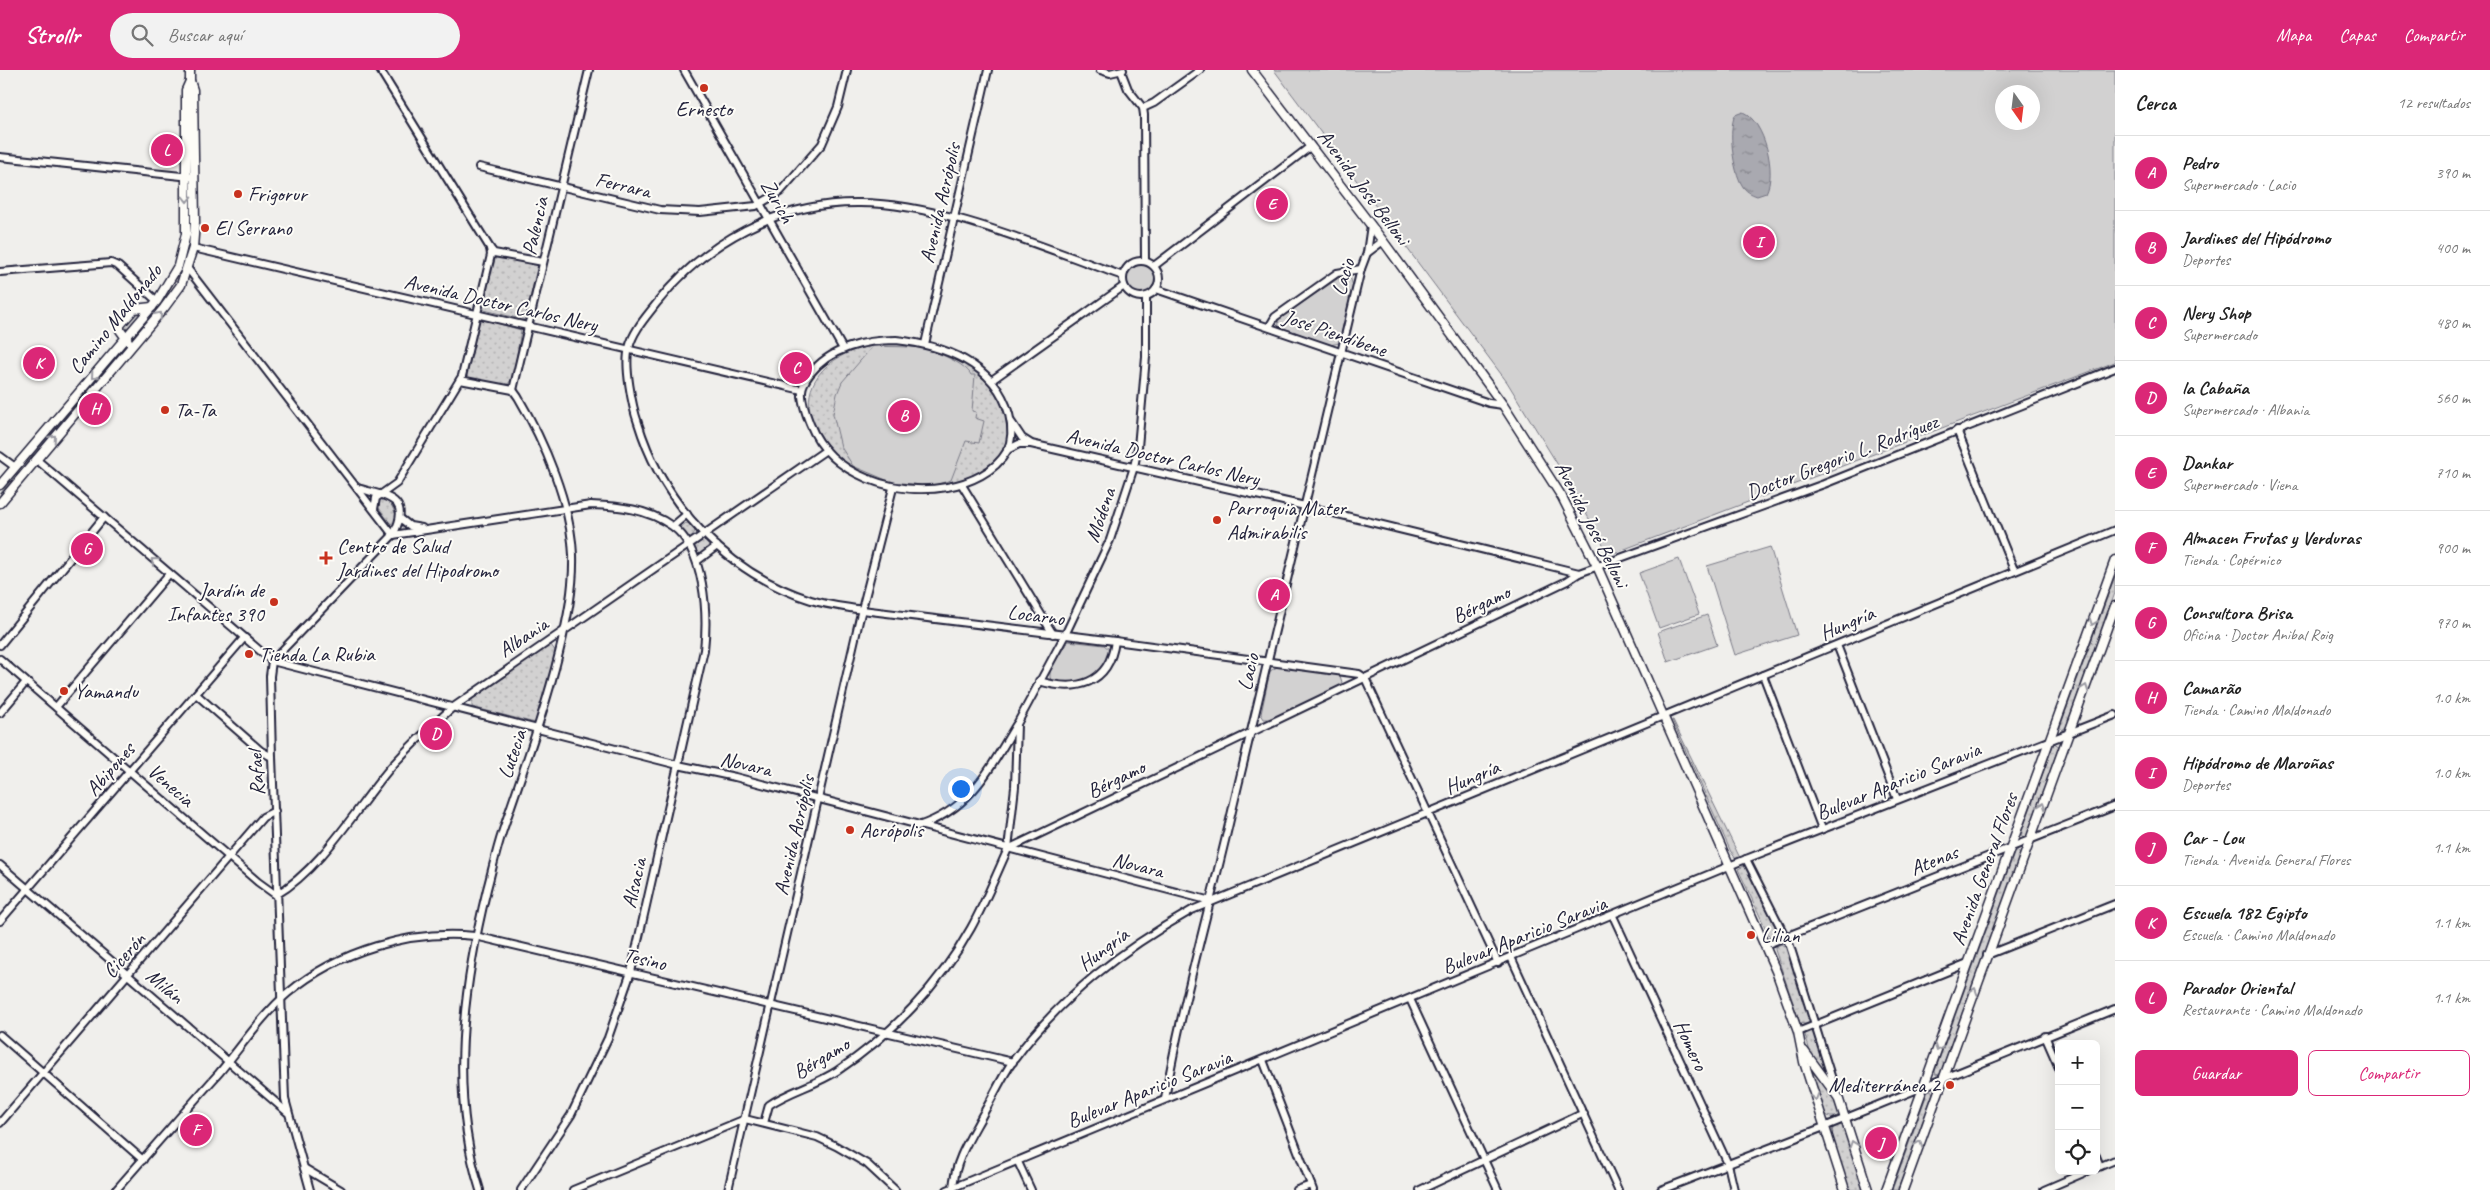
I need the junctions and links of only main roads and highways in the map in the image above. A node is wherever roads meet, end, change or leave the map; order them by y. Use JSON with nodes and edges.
{"nodes":[{"id":1,"x":190,"y":70,"type":"edge"},
{"id":2,"x":1252,"y":70,"type":"edge"},
{"id":3,"x":191,"y":177,"type":"junction"},
{"id":4,"x":155,"y":304,"type":"junction"},
{"id":5,"x":126,"y":339,"type":"junction"},
{"id":6,"x":132,"y":345,"type":"junction"},
{"id":7,"x":0,"y":485,"type":"edge"},
{"id":8,"x":0,"y":503,"type":"edge"},
{"id":9,"x":2115,"y":560,"type":"edge"},
{"id":10,"x":2115,"y":606,"type":"edge"},
{"id":11,"x":1803,"y":1050,"type":"junction"},
{"id":12,"x":1905,"y":1188,"type":"edge"},
{"id":13,"x":1845,"y":1190,"type":"edge"},
{"id":14,"x":1868,"y":1190,"type":"edge"},
{"id":15,"x":1886,"y":1190,"type":"edge"}],
"edges":[{"from":1,"to":3,"type":"main road","name":"Camino Maldonado"},
{"from":2,"to":11,"type":"main road","name":"Avenida José Belloni"},
{"from":3,"to":4,"type":"main road","name":"Camino Maldonado","one_way":true},
{"from":6,"to":3,"type":"main road","name":"Camino Maldonado","one_way":true},
{"from":4,"to":5,"type":"main road","name":"Camino Maldonado"},
{"from":4,"to":5,"type":"main road"},
{"from":5,"to":6,"type":"main road"},
{"from":5,"to":7,"type":"main road","name":"Camino Maldonado","one_way":true},
{"from":8,"to":6,"type":"main road","name":"Camino Maldonado","one_way":true},
{"from":9,"to":15,"type":"main road","name":"Avenida General Flores","one_way":true},
{"from":12,"to":10,"type":"main road","name":"Avenida General Flores","one_way":true},
{"from":11,"to":13,"type":"main road","name":"Avenida José Belloni","one_way":true},
{"from":14,"to":11,"type":"main road","name":"Avenida José Belloni","one_way":true}]}
